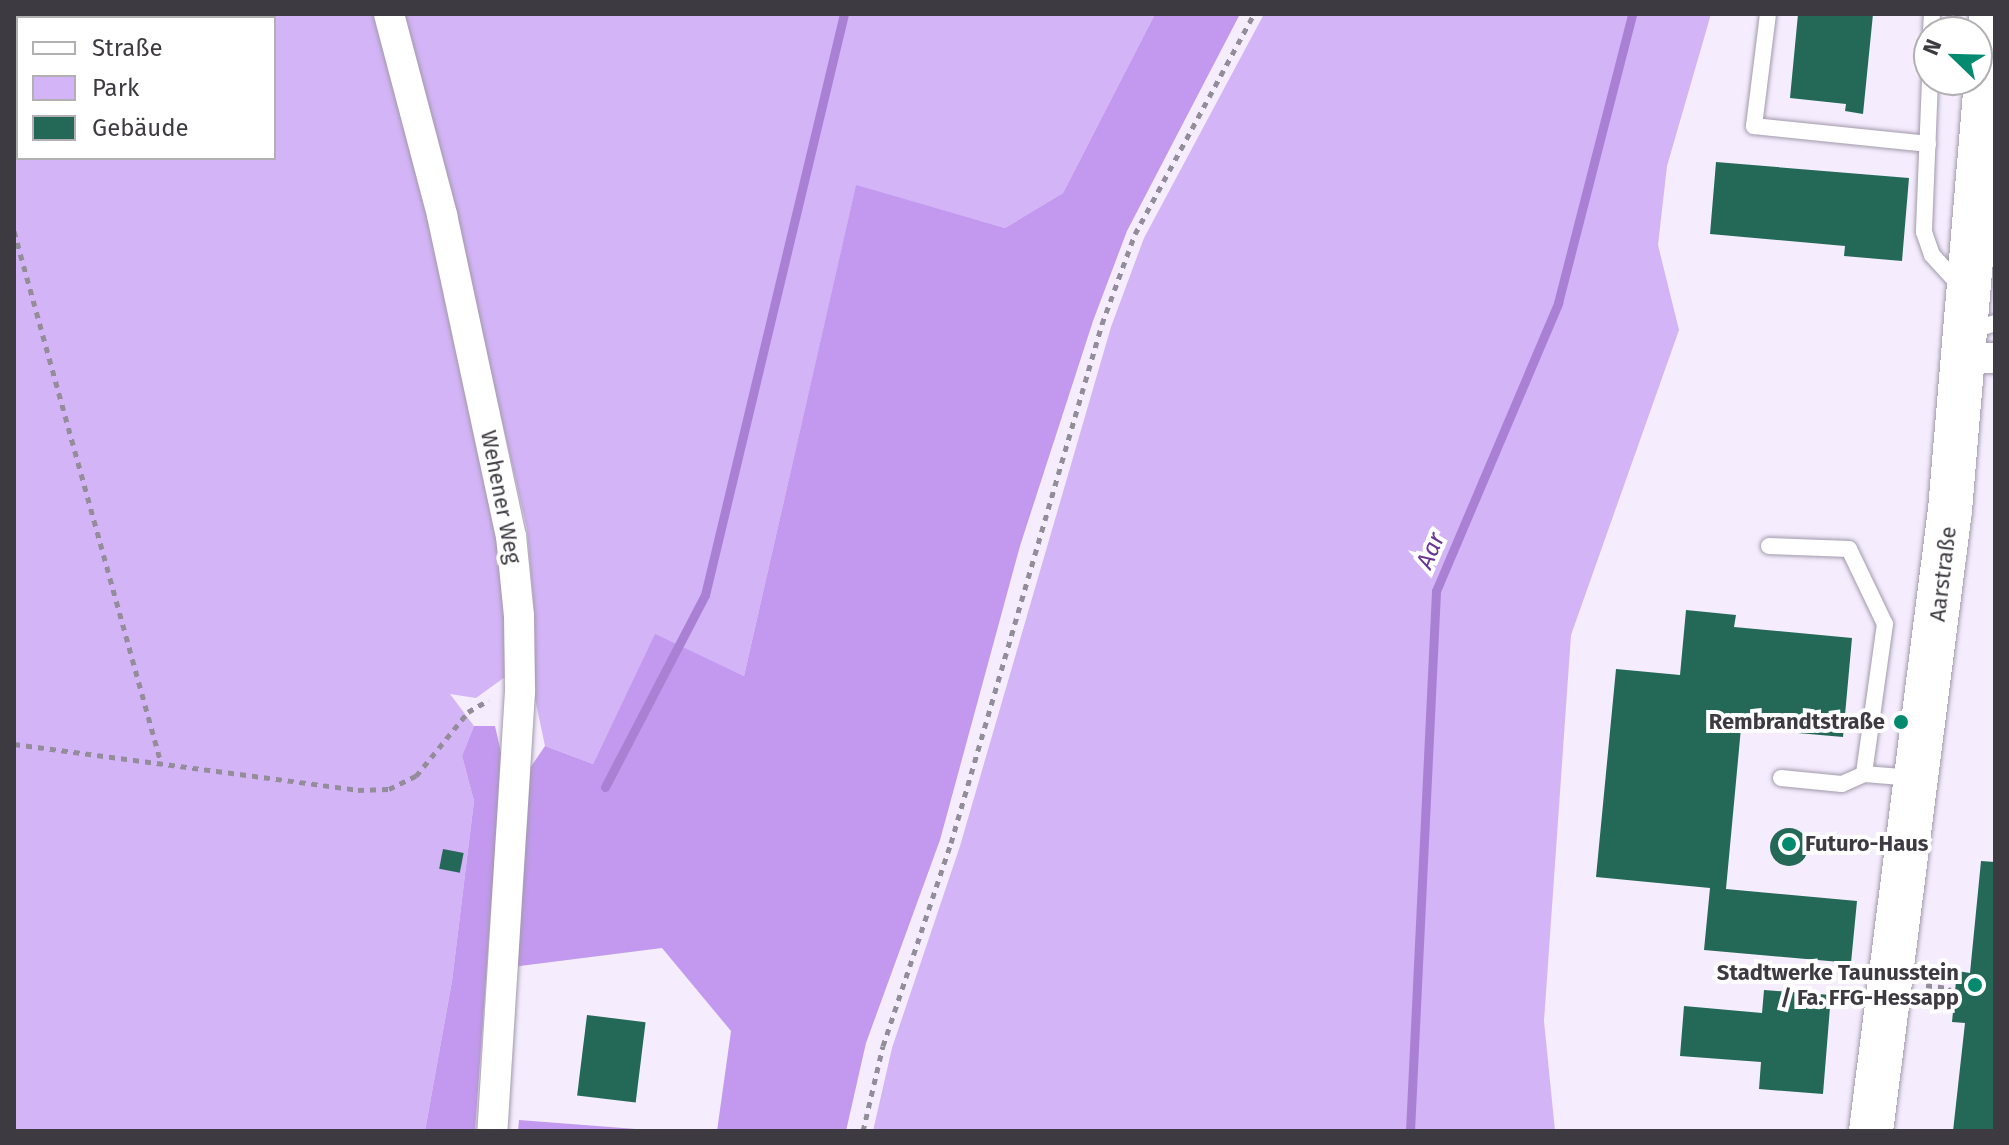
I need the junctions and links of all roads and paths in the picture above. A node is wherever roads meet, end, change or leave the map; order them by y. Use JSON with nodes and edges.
{"nodes":[{"id":1,"x":389,"y":14,"type":"edge"},
{"id":2,"x":1254,"y":14,"type":"edge"},
{"id":3,"x":1768,"y":14,"type":"edge"},
{"id":4,"x":1992,"y":14,"type":"edge"},
{"id":5,"x":1930,"y":96,"type":"edge"},
{"id":6,"x":1928,"y":144,"type":"junction"},
{"id":7,"x":14,"y":231,"type":"edge"},
{"id":8,"x":1977,"y":333,"type":"edge"},
{"id":9,"x":1769,"y":546,"type":"dead end"},
{"id":10,"x":520,"y":692,"type":"junction"},
{"id":11,"x":14,"y":744,"type":"edge"},
{"id":12,"x":161,"y":763,"type":"junction"},
{"id":13,"x":1864,"y":774,"type":"junction"},
{"id":14,"x":1781,"y":778,"type":"dead end"},
{"id":15,"x":1919,"y":778,"type":"junction"},
{"id":16,"x":1921,"y":984,"type":"dead end"},
{"id":17,"x":1954,"y":997,"type":"dead end"},
{"id":18,"x":492,"y":1131,"type":"edge"},
{"id":19,"x":863,"y":1131,"type":"edge"},
{"id":20,"x":1871,"y":1131,"type":"edge"}],
"edges":[{"from":1,"to":10,"type":"street","name":"Wehener Weg"},
{"from":2,"to":19,"type":"path"},
{"from":3,"to":6,"type":"lane"},
{"from":4,"to":8,"type":"main road","name":"Aarstraße"},
{"from":5,"to":6,"type":"lane"},
{"from":6,"to":8,"type":"lane"},
{"from":7,"to":12,"type":"path"},
{"from":8,"to":15,"type":"main road","name":"Aarstraße"},
{"from":9,"to":13,"type":"lane"},
{"from":10,"to":12,"type":"path"},
{"from":10,"to":18,"type":"street","name":"Wehener Weg"},
{"from":11,"to":12,"type":"path"},
{"from":13,"to":14,"type":"lane"},
{"from":13,"to":15,"type":"lane"},
{"from":15,"to":20,"type":"main road","name":"Aarstraße"},
{"from":16,"to":17,"type":"path"}]}
